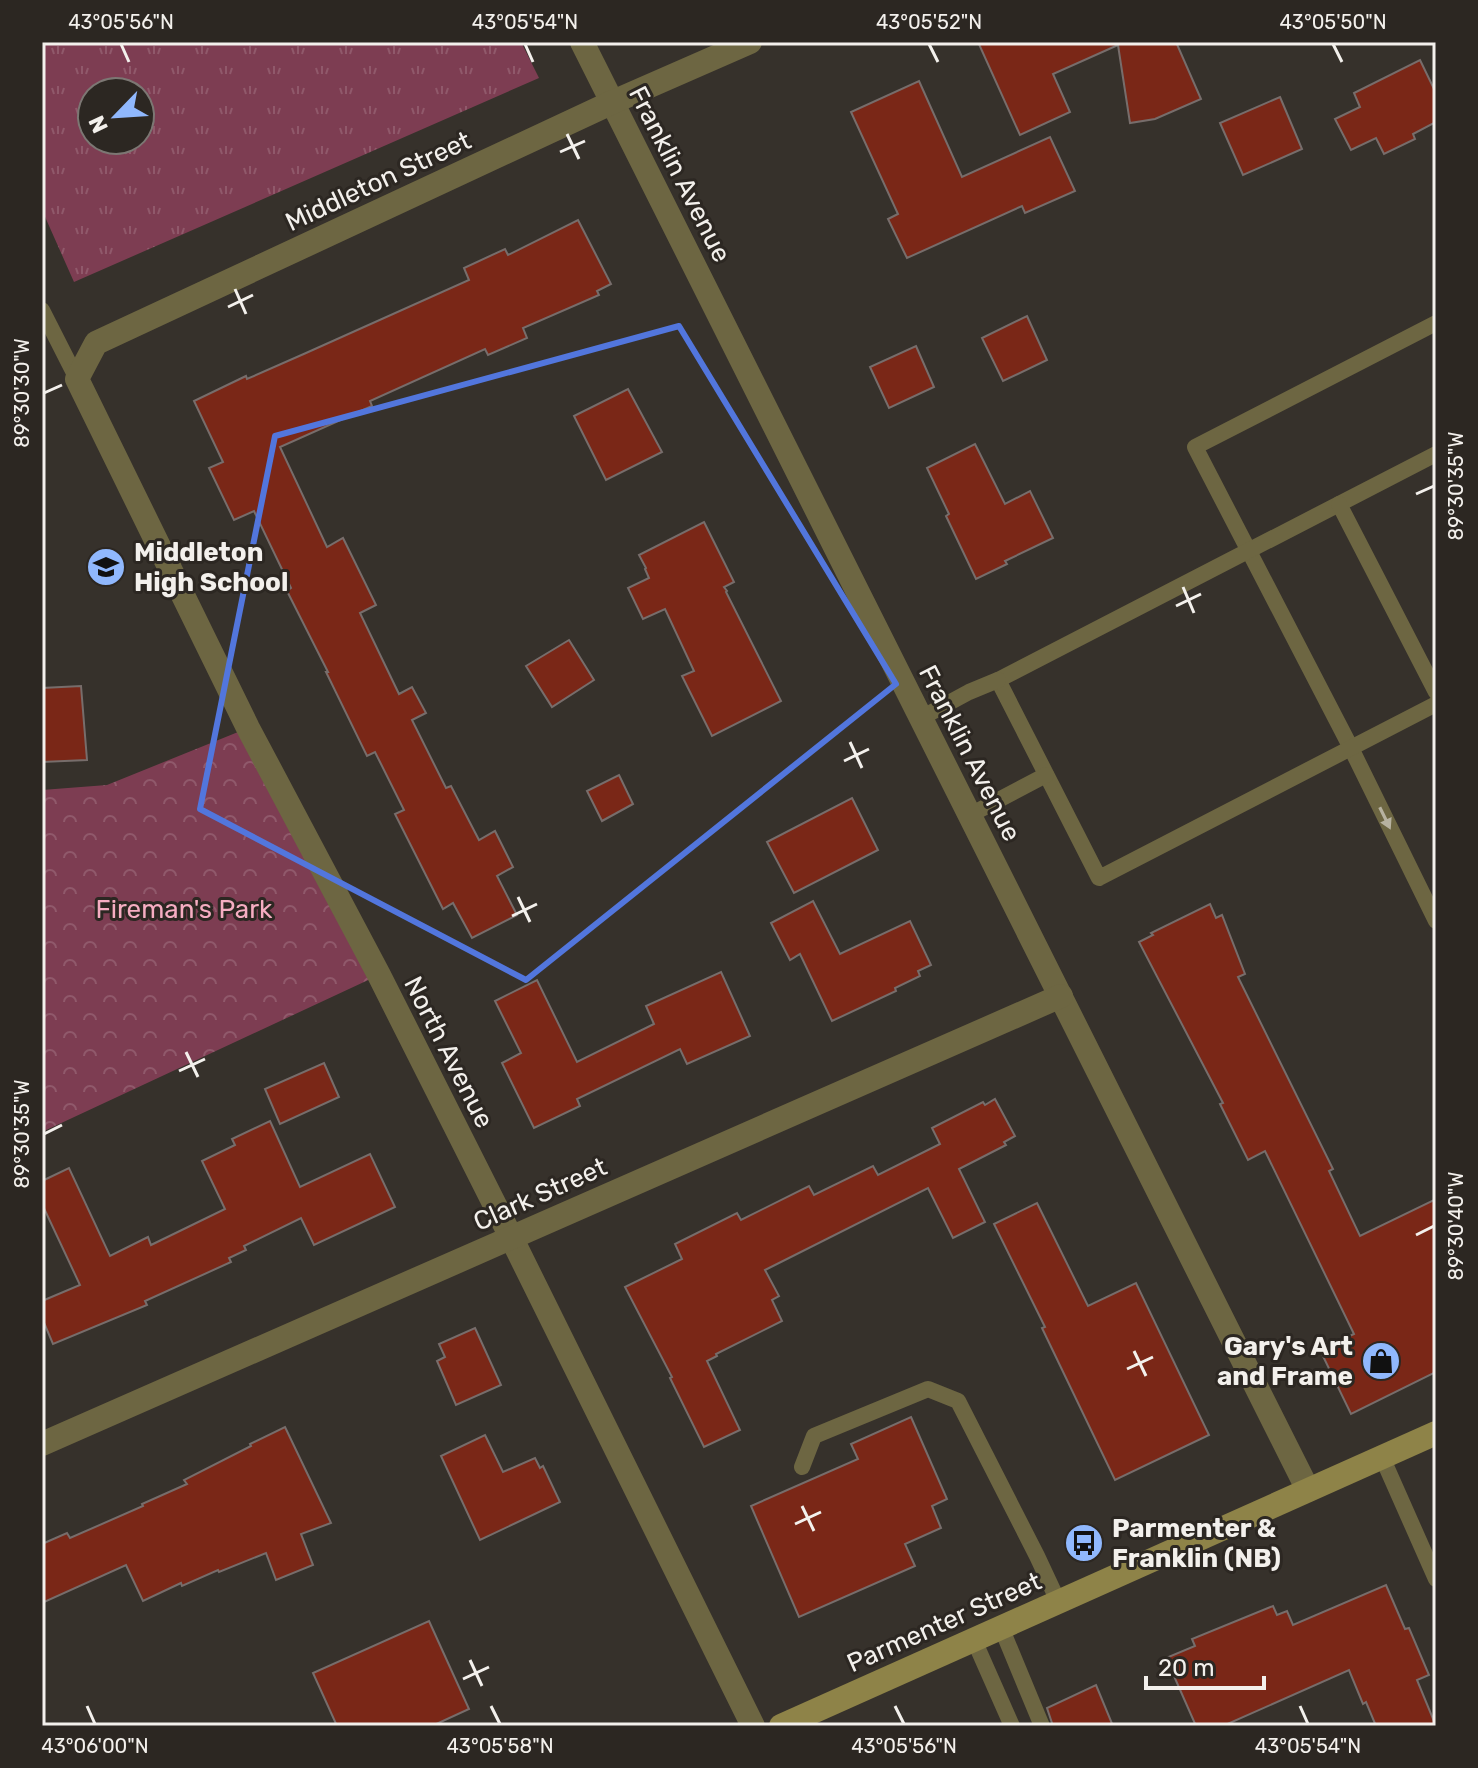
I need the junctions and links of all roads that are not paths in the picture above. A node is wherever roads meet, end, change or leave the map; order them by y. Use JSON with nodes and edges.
{"nodes":[{"id":1,"x":582,"y":42,"type":"edge"},
{"id":2,"x":750,"y":42,"type":"edge"},
{"id":3,"x":613,"y":102,"type":"junction"},
{"id":4,"x":42,"y":310,"type":"edge"},
{"id":5,"x":1436,"y":323,"type":"edge"},
{"id":6,"x":77,"y":379,"type":"junction"},
{"id":7,"x":1436,"y":454,"type":"edge"},
{"id":8,"x":1339,"y":504,"type":"junction"},
{"id":9,"x":1248,"y":551,"type":"junction"},
{"id":10,"x":998,"y":680,"type":"junction"},
{"id":11,"x":1436,"y":692,"type":"edge"},
{"id":12,"x":1436,"y":704,"type":"edge"},
{"id":13,"x":921,"y":718,"type":"junction"},
{"id":14,"x":1351,"y":748,"type":"junction"},
{"id":15,"x":1046,"y":775,"type":"junction"},
{"id":16,"x":970,"y":815,"type":"junction"},
{"id":17,"x":1436,"y":921,"type":"edge"},
{"id":18,"x":1061,"y":996,"type":"junction"},
{"id":19,"x":511,"y":1237,"type":"junction"},
{"id":20,"x":1436,"y":1433,"type":"edge"},
{"id":21,"x":42,"y":1444,"type":"edge"},
{"id":22,"x":1382,"y":1457,"type":"junction"},
{"id":23,"x":802,"y":1467,"type":"dead end"},
{"id":24,"x":1308,"y":1490,"type":"junction"},
{"id":25,"x":1436,"y":1579,"type":"edge"},
{"id":26,"x":1058,"y":1601,"type":"junction"},
{"id":27,"x":1001,"y":1627,"type":"junction"},
{"id":28,"x":974,"y":1640,"type":"junction"},
{"id":29,"x":753,"y":1726,"type":"edge"},
{"id":30,"x":781,"y":1726,"type":"edge"},
{"id":31,"x":1012,"y":1726,"type":"edge"},
{"id":32,"x":1042,"y":1726,"type":"edge"}],
"edges":[{"from":1,"to":3,"type":"street","name":"Franklin Avenue"},
{"from":2,"to":3,"type":"street","name":"Middleton Street"},
{"from":3,"to":6,"type":"street","name":"Middleton Street"},
{"from":3,"to":13,"type":"street","name":"Franklin Avenue"},
{"from":4,"to":6,"type":"lane"},
{"from":5,"to":9,"type":"lane"},
{"from":6,"to":19,"type":"street","name":"North Avenue"},
{"from":7,"to":8,"type":"lane"},
{"from":8,"to":9,"type":"lane"},
{"from":8,"to":11,"type":"lane"},
{"from":9,"to":10,"type":"lane"},
{"from":9,"to":14,"type":"lane"},
{"from":10,"to":13,"type":"lane"},
{"from":10,"to":15,"type":"lane"},
{"from":12,"to":14,"type":"lane"},
{"from":13,"to":16,"type":"street","name":"Franklin Avenue"},
{"from":14,"to":15,"type":"lane"},
{"from":14,"to":17,"type":"lane","one_way":true},
{"from":15,"to":16,"type":"lane"},
{"from":16,"to":18,"type":"street","name":"Franklin Avenue"},
{"from":18,"to":19,"type":"street","name":"Clark Street"},
{"from":18,"to":24,"type":"street","name":"Franklin Avenue"},
{"from":19,"to":21,"type":"street","name":"Clark Street"},
{"from":19,"to":29,"type":"street","name":"North Avenue"},
{"from":20,"to":22,"type":"street","name":"Parmenter Street"},
{"from":22,"to":24,"type":"street","name":"Parmenter Street"},
{"from":22,"to":25,"type":"lane"},
{"from":23,"to":26,"type":"lane"},
{"from":24,"to":26,"type":"street","name":"Parmenter Street"},
{"from":26,"to":27,"type":"street","name":"Parmenter Street"},
{"from":27,"to":28,"type":"street","name":"Parmenter Street"},
{"from":27,"to":32,"type":"lane"},
{"from":28,"to":30,"type":"street","name":"Parmenter Street"},
{"from":28,"to":31,"type":"lane"}]}
